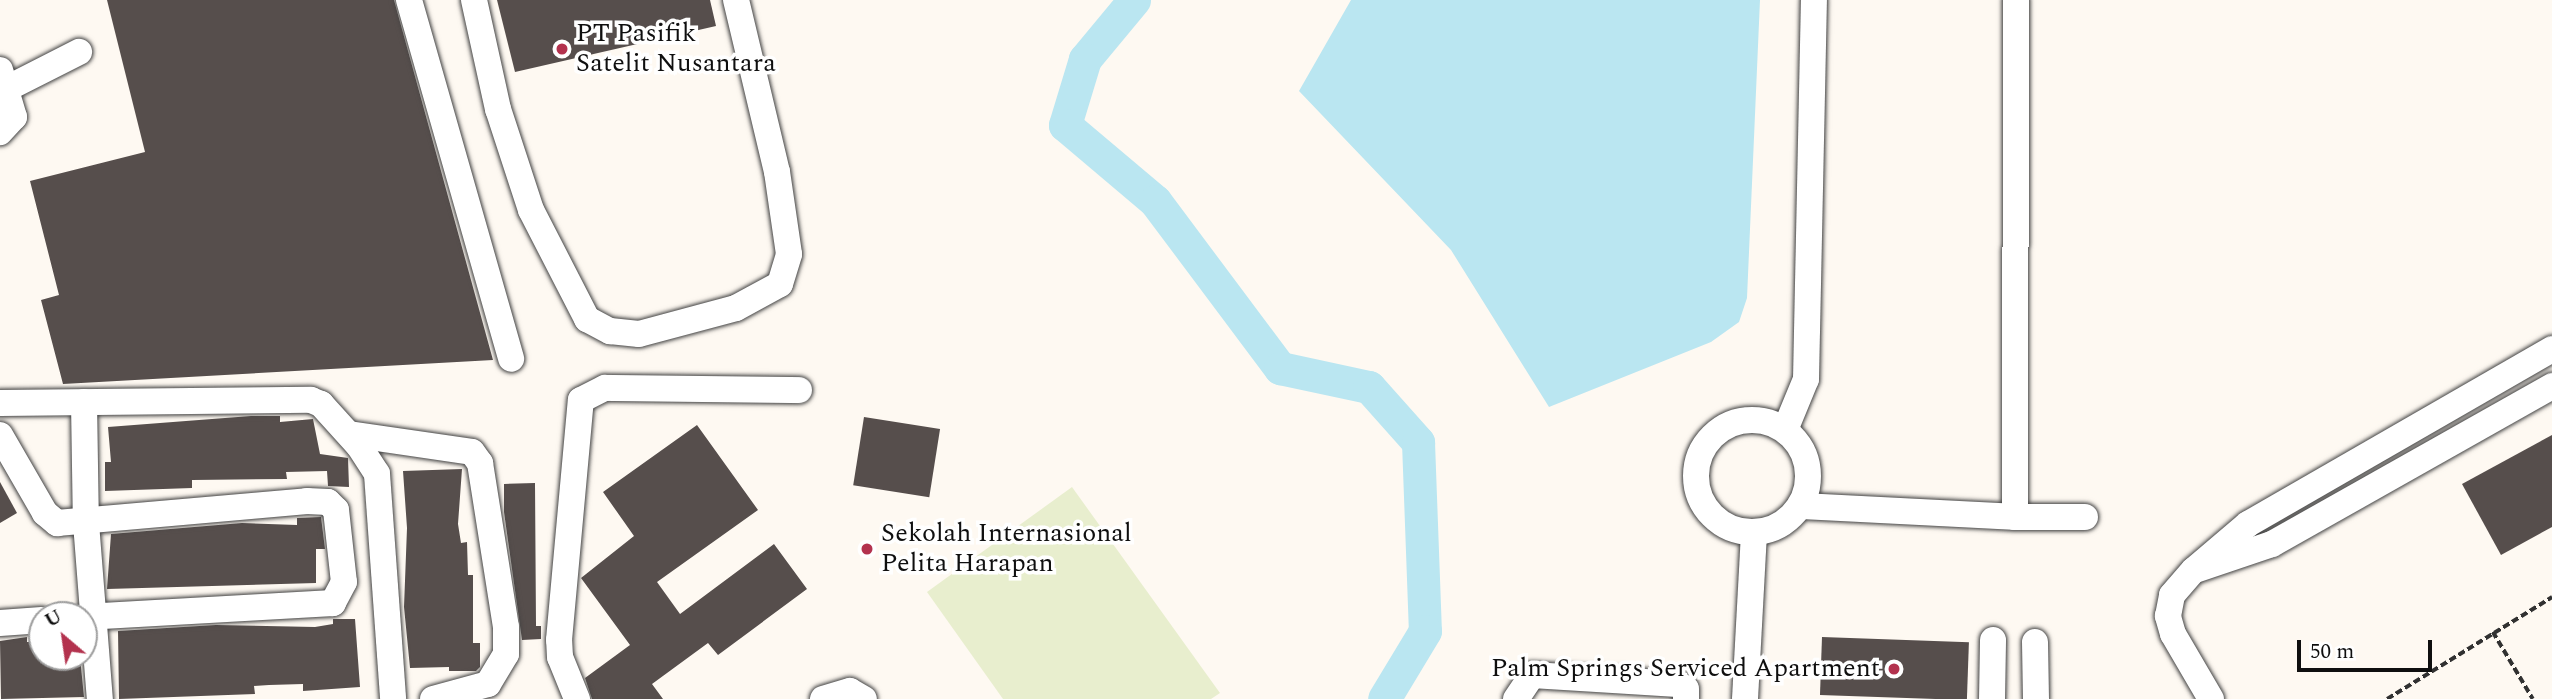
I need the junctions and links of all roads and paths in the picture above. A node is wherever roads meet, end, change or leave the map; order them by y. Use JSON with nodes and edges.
{"nodes":[{"id":1,"x":409,"y":0,"type":"edge"},
{"id":2,"x":474,"y":0,"type":"edge"},
{"id":3,"x":736,"y":0,"type":"edge"},
{"id":4,"x":1814,"y":0,"type":"edge"},
{"id":5,"x":2016,"y":0,"type":"edge"},
{"id":6,"x":79,"y":52,"type":"dead end"},
{"id":7,"x":3,"y":80,"type":"edge"},
{"id":8,"x":0,"y":132,"type":"edge"},
{"id":9,"x":2552,"y":349,"type":"edge"},
{"id":10,"x":511,"y":359,"type":"dead end"},
{"id":11,"x":2552,"y":386,"type":"edge"},
{"id":12,"x":799,"y":390,"type":"dead end"},
{"id":13,"x":84,"y":402,"type":"junction"},
{"id":14,"x":0,"y":403,"type":"edge"},
{"id":15,"x":1785,"y":430,"type":"junction"},
{"id":16,"x":349,"y":434,"type":"junction"},
{"id":17,"x":0,"y":435,"type":"edge"},
{"id":18,"x":1800,"y":506,"type":"junction"},
{"id":19,"x":2015,"y":517,"type":"junction"},
{"id":20,"x":2085,"y":517,"type":"dead end"},
{"id":21,"x":86,"y":523,"type":"junction"},
{"id":22,"x":1754,"y":533,"type":"junction"},
{"id":23,"x":2193,"y":570,"type":"junction"},
{"id":24,"x":2552,"y":597,"type":"edge"},
{"id":25,"x":89,"y":601,"type":"edge"},
{"id":26,"x":98,"y":617,"type":"edge"},
{"id":27,"x":28,"y":621,"type":"edge"},
{"id":28,"x":0,"y":623,"type":"edge"},
{"id":29,"x":2493,"y":632,"type":"junction"},
{"id":30,"x":1993,"y":640,"type":"dead end"},
{"id":31,"x":2035,"y":642,"type":"dead end"},
{"id":32,"x":97,"y":671,"type":"edge"},
{"id":33,"x":100,"y":699,"type":"edge"},
{"id":34,"x":393,"y":699,"type":"edge"},
{"id":35,"x":433,"y":699,"type":"edge"},
{"id":36,"x":577,"y":699,"type":"edge"},
{"id":37,"x":823,"y":699,"type":"edge"},
{"id":38,"x":864,"y":699,"type":"edge"},
{"id":39,"x":1516,"y":699,"type":"edge"},
{"id":40,"x":1686,"y":699,"type":"edge"},
{"id":41,"x":1745,"y":699,"type":"edge"},
{"id":42,"x":1992,"y":699,"type":"edge"},
{"id":43,"x":2036,"y":699,"type":"edge"},
{"id":44,"x":2211,"y":699,"type":"edge"},
{"id":45,"x":2387,"y":699,"type":"edge"},
{"id":46,"x":2533,"y":699,"type":"edge"}],
"edges":[{"from":1,"to":10,"type":"street"},
{"from":2,"to":3,"type":"street"},
{"from":4,"to":15,"type":"street"},
{"from":5,"to":19,"type":"street"},
{"from":6,"to":7,"type":"street"},
{"from":7,"to":8,"type":"street"},
{"from":9,"to":23,"type":"street"},
{"from":11,"to":23,"type":"street"},
{"from":12,"to":36,"type":"street"},
{"from":13,"to":14,"type":"street"},
{"from":13,"to":16,"type":"street"},
{"from":13,"to":21,"type":"street"},
{"from":15,"to":18,"type":"street"},
{"from":15,"to":22,"type":"street"},
{"from":16,"to":34,"type":"street"},
{"from":16,"to":35,"type":"street"},
{"from":17,"to":21,"type":"street"},
{"from":18,"to":19,"type":"street"},
{"from":18,"to":22,"type":"street"},
{"from":19,"to":20,"type":"street"},
{"from":21,"to":25,"type":"street"},
{"from":21,"to":26,"type":"street"},
{"from":22,"to":41,"type":"street"},
{"from":23,"to":44,"type":"street"},
{"from":24,"to":29,"type":"path"},
{"from":27,"to":28,"type":"street"},
{"from":29,"to":45,"type":"path"},
{"from":29,"to":46,"type":"path"},
{"from":30,"to":42,"type":"street"},
{"from":31,"to":43,"type":"street"},
{"from":32,"to":33,"type":"street"},
{"from":37,"to":38,"type":"street"},
{"from":39,"to":40,"type":"street"}]}
